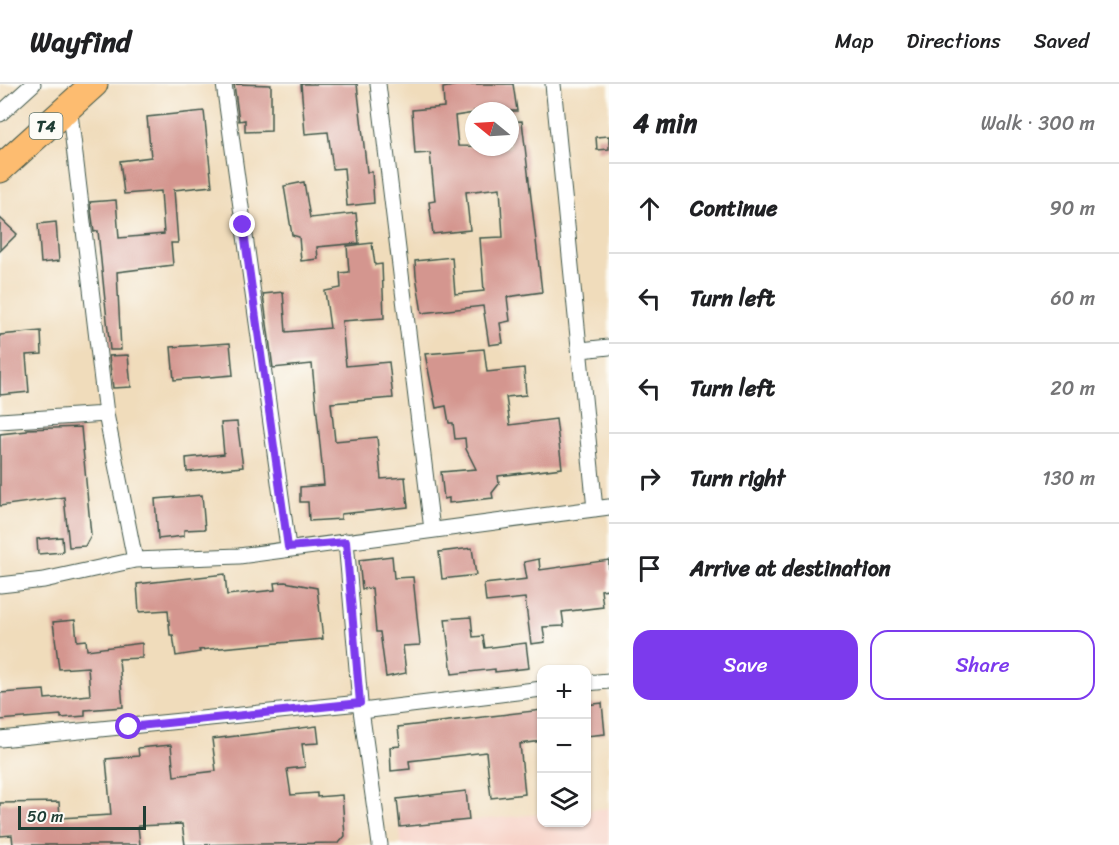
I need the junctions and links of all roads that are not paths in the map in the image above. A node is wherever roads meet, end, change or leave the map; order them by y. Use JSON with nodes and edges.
{"nodes":[{"id":1,"x":33,"y":84,"type":"edge"},
{"id":2,"x":94,"y":84,"type":"edge"},
{"id":3,"x":224,"y":84,"type":"edge"},
{"id":4,"x":378,"y":84,"type":"edge"},
{"id":5,"x":554,"y":84,"type":"edge"},
{"id":6,"x":69,"y":105,"type":"junction"},
{"id":7,"x":0,"y":114,"type":"edge"},
{"id":8,"x":0,"y":170,"type":"edge"},
{"id":9,"x":609,"y":347,"type":"edge"},
{"id":10,"x":581,"y":350,"type":"junction"},
{"id":11,"x":106,"y":414,"type":"junction"},
{"id":12,"x":0,"y":421,"type":"edge"},
{"id":13,"x":602,"y":508,"type":"edge"},
{"id":14,"x":432,"y":530,"type":"junction"},
{"id":15,"x":346,"y":542,"type":"junction"},
{"id":16,"x":288,"y":547,"type":"junction"},
{"id":17,"x":135,"y":560,"type":"junction"},
{"id":18,"x":0,"y":585,"type":"edge"},
{"id":19,"x":609,"y":681,"type":"edge"},
{"id":20,"x":591,"y":683,"type":"edge"},
{"id":21,"x":537,"y":689,"type":"edge"},
{"id":22,"x":361,"y":707,"type":"junction"},
{"id":23,"x":0,"y":739,"type":"edge"},
{"id":24,"x":378,"y":829,"type":"junction"},
{"id":25,"x":367,"y":845,"type":"edge"},
{"id":26,"x":380,"y":845,"type":"edge"}],
"edges":[{"from":1,"to":7,"type":"street"},
{"from":2,"to":6,"type":"highway","number":"T4"},
{"from":3,"to":16,"type":"street"},
{"from":4,"to":14,"type":"street"},
{"from":5,"to":10,"type":"street"},
{"from":6,"to":8,"type":"highway","number":"T4"},
{"from":6,"to":11,"type":"street"},
{"from":9,"to":10,"type":"street"},
{"from":10,"to":13,"type":"street"},
{"from":11,"to":12,"type":"street"},
{"from":11,"to":17,"type":"street"},
{"from":13,"to":14,"type":"street"},
{"from":14,"to":15,"type":"street"},
{"from":15,"to":16,"type":"street"},
{"from":15,"to":22,"type":"street"},
{"from":16,"to":17,"type":"street"},
{"from":17,"to":18,"type":"street"},
{"from":19,"to":20,"type":"street"},
{"from":21,"to":22,"type":"street"},
{"from":22,"to":23,"type":"street"},
{"from":22,"to":24,"type":"street"},
{"from":24,"to":25,"type":"street"},
{"from":24,"to":26,"type":"street"}]}
